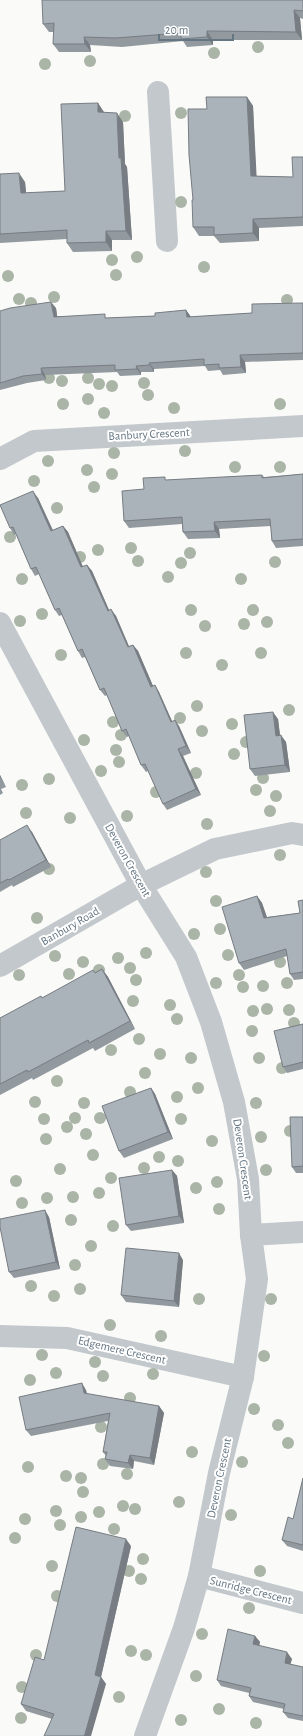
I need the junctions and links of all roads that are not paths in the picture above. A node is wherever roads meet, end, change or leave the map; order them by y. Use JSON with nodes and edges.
{"nodes":[{"id":1,"x":158,"y":92,"type":"dead end"},
{"id":2,"x":167,"y":241,"type":"dead end"},
{"id":3,"x":303,"y":426,"type":"edge"},
{"id":4,"x":0,"y":459,"type":"edge"},
{"id":5,"x":0,"y":623,"type":"edge"},
{"id":6,"x":303,"y":835,"type":"edge"},
{"id":7,"x":141,"y":886,"type":"junction"},
{"id":8,"x":0,"y":966,"type":"edge"},
{"id":9,"x":303,"y":1232,"type":"edge"},
{"id":10,"x":251,"y":1235,"type":"junction"},
{"id":11,"x":0,"y":1336,"type":"edge"},
{"id":12,"x":243,"y":1378,"type":"junction"},
{"id":13,"x":199,"y":1576,"type":"junction"},
{"id":14,"x":303,"y":1603,"type":"edge"},
{"id":15,"x":145,"y":1736,"type":"edge"}],
"edges":[{"from":1,"to":2,"type":"street"},
{"from":3,"to":4,"type":"street","name":"Banbury Crescent"},
{"from":5,"to":7,"type":"street","name":"Deveron Crescent"},
{"from":6,"to":7,"type":"street"},
{"from":7,"to":8,"type":"street","name":"Banbury Road"},
{"from":7,"to":10,"type":"street","name":"Deveron Crescent"},
{"from":9,"to":10,"type":"street"},
{"from":10,"to":12,"type":"street","name":"Deveron Crescent"},
{"from":11,"to":12,"type":"street","name":"Edgemere Crescent"},
{"from":12,"to":13,"type":"street","name":"Deveron Crescent"},
{"from":13,"to":14,"type":"street","name":"Sunridge Crescent"},
{"from":13,"to":15,"type":"street","name":"Deveron Crescent"}]}
